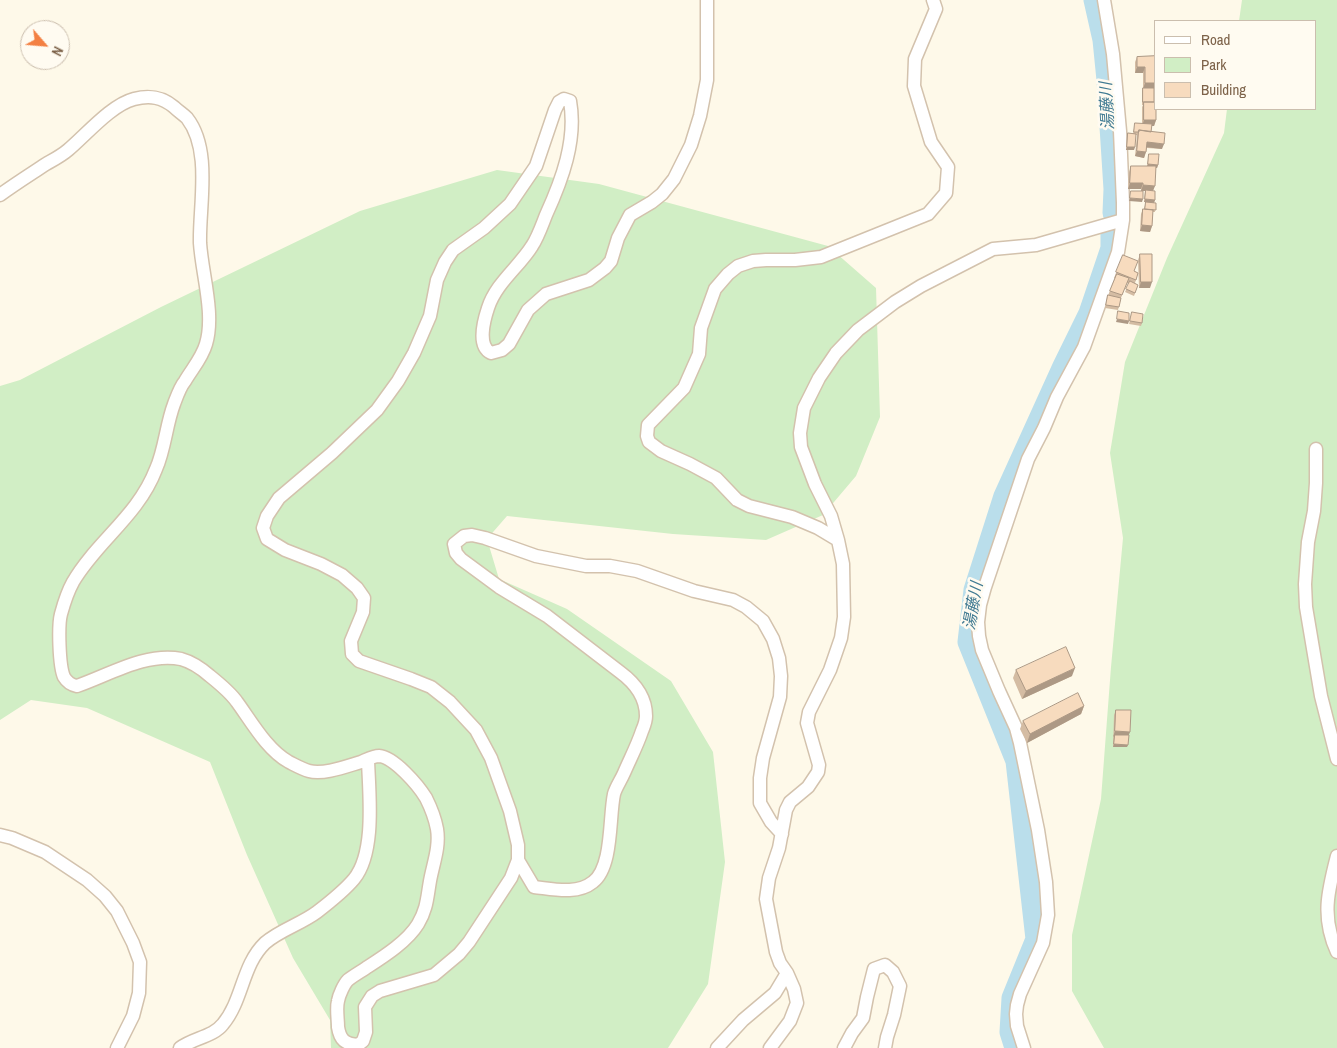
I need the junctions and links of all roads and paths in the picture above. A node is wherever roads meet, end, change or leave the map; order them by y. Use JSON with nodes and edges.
{"nodes":[{"id":1,"x":708,"y":0,"type":"edge"},
{"id":2,"x":933,"y":0,"type":"edge"},
{"id":3,"x":1104,"y":0,"type":"edge"},
{"id":4,"x":0,"y":195,"type":"edge"},
{"id":5,"x":1123,"y":220,"type":"junction"},
{"id":6,"x":1316,"y":449,"type":"dead end"},
{"id":7,"x":838,"y":540,"type":"junction"},
{"id":8,"x":368,"y":760,"type":"junction"},
{"id":9,"x":1337,"y":760,"type":"edge"},
{"id":10,"x":782,"y":834,"type":"junction"},
{"id":11,"x":0,"y":835,"type":"edge"},
{"id":12,"x":1337,"y":856,"type":"edge"},
{"id":13,"x":518,"y":860,"type":"junction"},
{"id":14,"x":1337,"y":952,"type":"edge"},
{"id":15,"x":787,"y":973,"type":"junction"},
{"id":16,"x":117,"y":1048,"type":"edge"},
{"id":17,"x":180,"y":1048,"type":"edge"},
{"id":18,"x":717,"y":1048,"type":"edge"},
{"id":19,"x":770,"y":1048,"type":"edge"},
{"id":20,"x":844,"y":1048,"type":"edge"},
{"id":21,"x":885,"y":1048,"type":"edge"},
{"id":22,"x":1024,"y":1048,"type":"edge"}],
"edges":[{"from":1,"to":13,"type":"street"},
{"from":2,"to":7,"type":"street"},
{"from":3,"to":5,"type":"street"},
{"from":4,"to":8,"type":"street"},
{"from":5,"to":7,"type":"street"},
{"from":5,"to":22,"type":"street"},
{"from":6,"to":9,"type":"street"},
{"from":7,"to":10,"type":"street"},
{"from":8,"to":13,"type":"street"},
{"from":8,"to":17,"type":"street"},
{"from":10,"to":13,"type":"street"},
{"from":10,"to":15,"type":"street"},
{"from":11,"to":16,"type":"street"},
{"from":12,"to":14,"type":"street"},
{"from":15,"to":18,"type":"street"},
{"from":15,"to":19,"type":"street"},
{"from":20,"to":21,"type":"street"}]}
